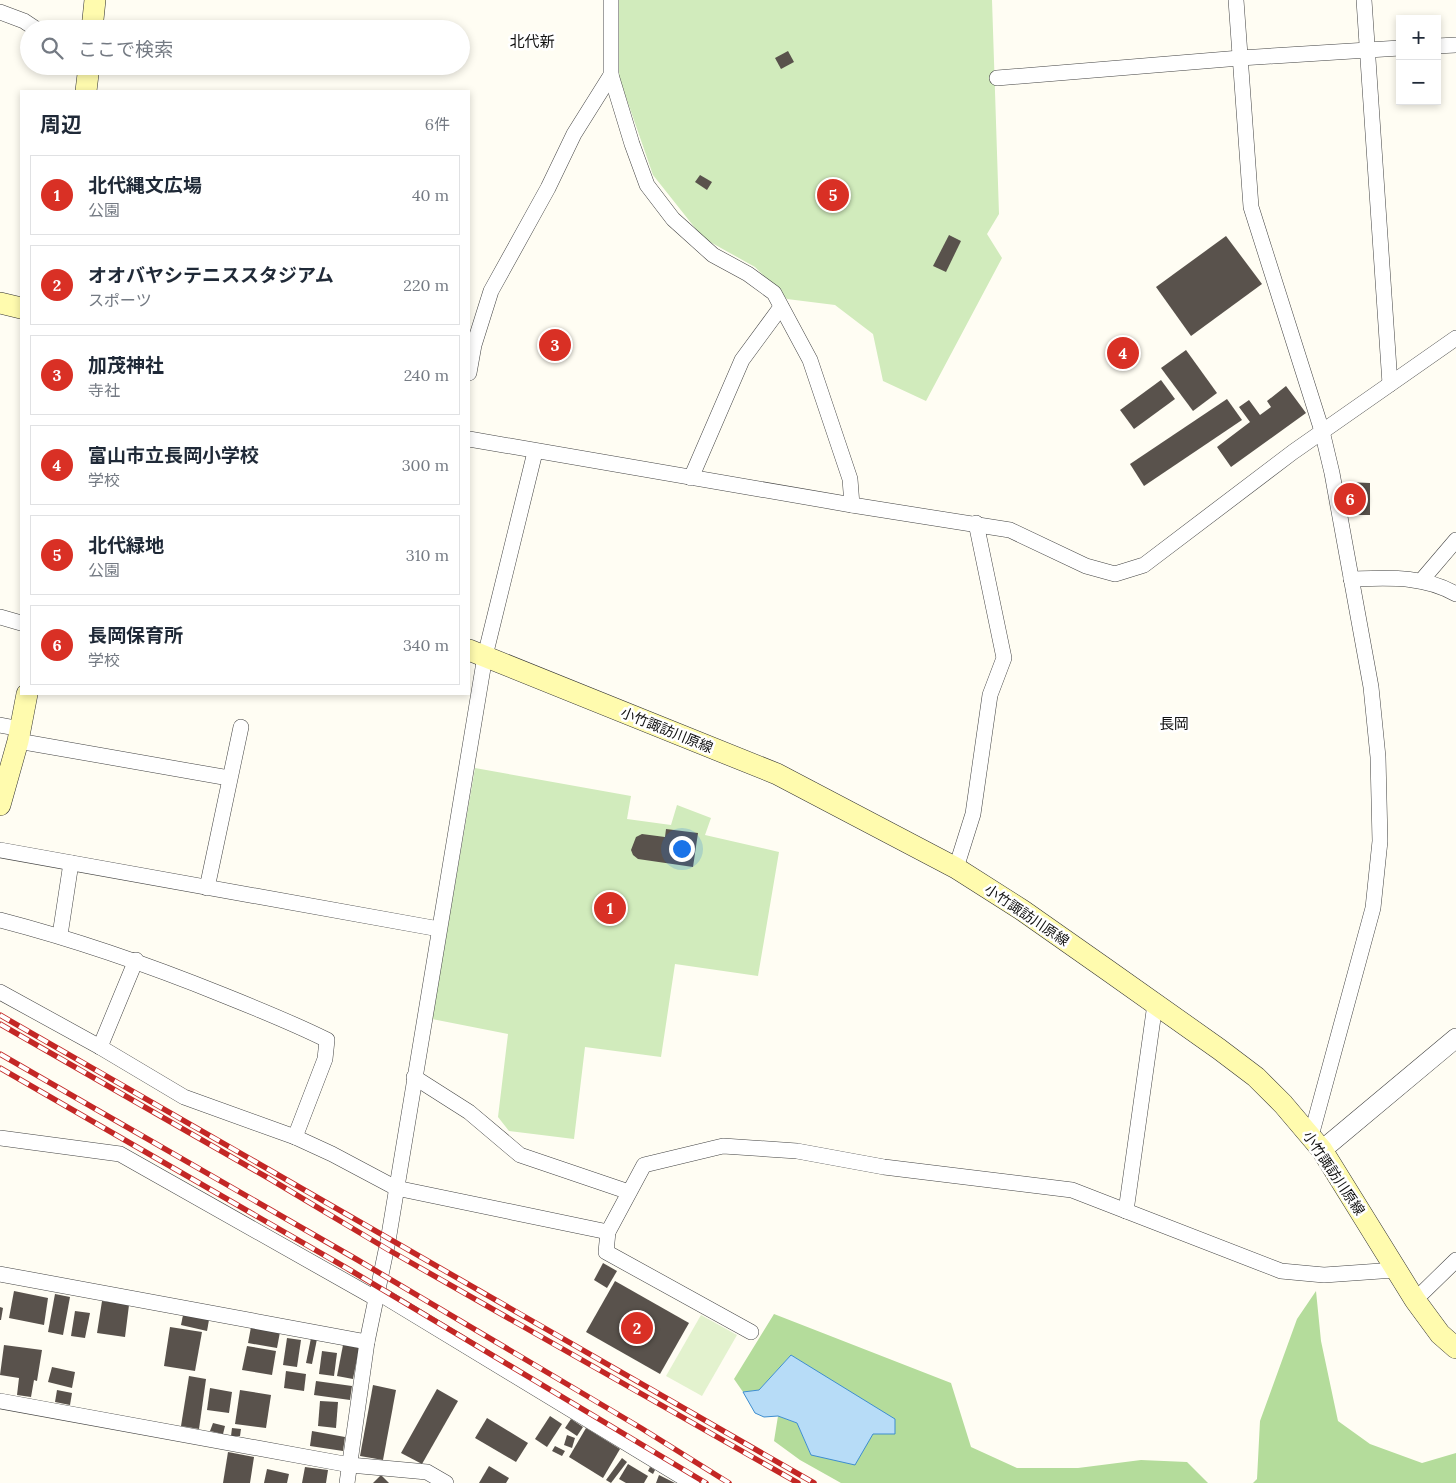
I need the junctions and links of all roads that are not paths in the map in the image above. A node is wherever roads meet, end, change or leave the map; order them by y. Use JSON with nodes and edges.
{"nodes":[{"id":1,"x":95,"y":0,"type":"edge"},
{"id":2,"x":611,"y":0,"type":"edge"},
{"id":3,"x":1236,"y":0,"type":"edge"},
{"id":4,"x":1364,"y":0,"type":"edge"},
{"id":5,"x":0,"y":12,"type":"edge"},
{"id":6,"x":21,"y":20,"type":"edge"},
{"id":7,"x":93,"y":20,"type":"edge"},
{"id":8,"x":1456,"y":45,"type":"edge"},
{"id":9,"x":1441,"y":46,"type":"edge"},
{"id":10,"x":1396,"y":48,"type":"edge"},
{"id":11,"x":1368,"y":50,"type":"junction"},
{"id":12,"x":1240,"y":58,"type":"junction"},
{"id":13,"x":611,"y":74,"type":"junction"},
{"id":14,"x":88,"y":75,"type":"edge"},
{"id":15,"x":997,"y":78,"type":"dead end"},
{"id":16,"x":86,"y":90,"type":"edge"},
{"id":17,"x":0,"y":304,"type":"edge"},
{"id":18,"x":780,"y":307,"type":"junction"},
{"id":19,"x":20,"y":308,"type":"edge"},
{"id":20,"x":1456,"y":338,"type":"edge"},
{"id":21,"x":470,"y":367,"type":"edge"},
{"id":22,"x":1390,"y":384,"type":"junction"},
{"id":23,"x":1322,"y":431,"type":"junction"},
{"id":24,"x":470,"y":439,"type":"edge"},
{"id":25,"x":534,"y":452,"type":"junction"},
{"id":26,"x":691,"y":478,"type":"junction"},
{"id":27,"x":852,"y":505,"type":"junction"},
{"id":28,"x":976,"y":523,"type":"junction"},
{"id":29,"x":1456,"y":540,"type":"edge"},
{"id":30,"x":1351,"y":579,"type":"junction"},
{"id":31,"x":1421,"y":581,"type":"junction"},
{"id":32,"x":1456,"y":594,"type":"edge"},
{"id":33,"x":0,"y":617,"type":"edge"},
{"id":34,"x":20,"y":623,"type":"edge"},
{"id":35,"x":477,"y":653,"type":"edge"},
{"id":36,"x":27,"y":695,"type":"edge"},
{"id":37,"x":0,"y":725,"type":"edge"},
{"id":38,"x":241,"y":726,"type":"dead end"},
{"id":39,"x":20,"y":735,"type":"junction"},
{"id":40,"x":228,"y":778,"type":"junction"},
{"id":41,"x":0,"y":805,"type":"edge"},
{"id":42,"x":0,"y":850,"type":"edge"},
{"id":43,"x":70,"y":863,"type":"junction"},
{"id":44,"x":956,"y":868,"type":"junction"},
{"id":45,"x":207,"y":888,"type":"junction"},
{"id":46,"x":0,"y":920,"type":"edge"},
{"id":47,"x":438,"y":929,"type":"junction"},
{"id":48,"x":60,"y":935,"type":"junction"},
{"id":49,"x":136,"y":960,"type":"junction"},
{"id":50,"x":0,"y":992,"type":"edge"},
{"id":51,"x":1155,"y":1004,"type":"junction"},
{"id":52,"x":1456,"y":1038,"type":"edge"},
{"id":53,"x":100,"y":1047,"type":"junction"},
{"id":54,"x":414,"y":1077,"type":"junction"},
{"id":55,"x":295,"y":1137,"type":"junction"},
{"id":56,"x":0,"y":1138,"type":"edge"},
{"id":57,"x":1316,"y":1143,"type":"junction"},
{"id":58,"x":396,"y":1188,"type":"junction"},
{"id":59,"x":629,"y":1192,"type":"junction"},
{"id":60,"x":1126,"y":1211,"type":"junction"},
{"id":61,"x":608,"y":1232,"type":"junction"},
{"id":62,"x":1456,"y":1260,"type":"edge"},
{"id":63,"x":1395,"y":1270,"type":"junction"},
{"id":64,"x":0,"y":1274,"type":"edge"},
{"id":65,"x":376,"y":1295,"type":"junction"},
{"id":66,"x":1415,"y":1300,"type":"junction"},
{"id":67,"x":750,"y":1332,"type":"dead end"},
{"id":68,"x":367,"y":1342,"type":"junction"},
{"id":69,"x":1456,"y":1348,"type":"edge"},
{"id":70,"x":0,"y":1401,"type":"edge"},
{"id":71,"x":350,"y":1465,"type":"junction"},
{"id":72,"x":347,"y":1483,"type":"edge"},
{"id":73,"x":446,"y":1483,"type":"edge"},
{"id":74,"x":692,"y":1483,"type":"edge"}],
"edges":[{"from":1,"to":7,"type":"main road"},
{"from":2,"to":13,"type":"street"},
{"from":3,"to":12,"type":"street"},
{"from":4,"to":11,"type":"street"},
{"from":5,"to":6,"type":"street"},
{"from":8,"to":9,"type":"street"},
{"from":10,"to":11,"type":"street"},
{"from":11,"to":12,"type":"street"},
{"from":11,"to":22,"type":"street"},
{"from":12,"to":15,"type":"street"},
{"from":12,"to":23,"type":"street"},
{"from":13,"to":18,"type":"street"},
{"from":13,"to":21,"type":"street"},
{"from":14,"to":16,"type":"main road"},
{"from":17,"to":19,"type":"main road"},
{"from":18,"to":26,"type":"street"},
{"from":18,"to":27,"type":"street"},
{"from":20,"to":22,"type":"street"},
{"from":22,"to":23,"type":"street"},
{"from":23,"to":28,"type":"street"},
{"from":23,"to":30,"type":"street"},
{"from":24,"to":25,"type":"street"},
{"from":25,"to":26,"type":"street"},
{"from":25,"to":35,"type":"street"},
{"from":26,"to":27,"type":"street"},
{"from":27,"to":28,"type":"street"},
{"from":28,"to":44,"type":"street"},
{"from":29,"to":31,"type":"street"},
{"from":30,"to":31,"type":"street"},
{"from":30,"to":57,"type":"street"},
{"from":31,"to":32,"type":"street"},
{"from":33,"to":34,"type":"street"},
{"from":35,"to":44,"type":"main road","name":"小竹諏訪川原線"},
{"from":35,"to":47,"type":"street"},
{"from":36,"to":39,"type":"main road"},
{"from":37,"to":39,"type":"street"},
{"from":38,"to":40,"type":"street"},
{"from":39,"to":40,"type":"street"},
{"from":39,"to":41,"type":"main road"},
{"from":40,"to":45,"type":"street"},
{"from":42,"to":43,"type":"street"},
{"from":43,"to":45,"type":"street"},
{"from":43,"to":48,"type":"street"},
{"from":44,"to":51,"type":"main road","name":"小竹諏訪川原線"},
{"from":45,"to":47,"type":"street"},
{"from":46,"to":48,"type":"street"},
{"from":47,"to":54,"type":"street"},
{"from":48,"to":49,"type":"street"},
{"from":49,"to":53,"type":"street"},
{"from":49,"to":55,"type":"street"},
{"from":50,"to":53,"type":"street"},
{"from":51,"to":57,"type":"main road","name":"小竹諏訪川原線"},
{"from":51,"to":60,"type":"street"},
{"from":52,"to":57,"type":"street"},
{"from":53,"to":55,"type":"street"},
{"from":54,"to":58,"type":"street"},
{"from":54,"to":59,"type":"street"},
{"from":55,"to":58,"type":"street"},
{"from":56,"to":65,"type":"street"},
{"from":57,"to":63,"type":"main road","name":"小竹諏訪川原線"},
{"from":58,"to":61,"type":"street"},
{"from":58,"to":65,"type":"street"},
{"from":59,"to":60,"type":"street"},
{"from":59,"to":61,"type":"street"},
{"from":60,"to":63,"type":"street"},
{"from":61,"to":67,"type":"street"},
{"from":62,"to":66,"type":"street"},
{"from":63,"to":66,"type":"main road","name":"小竹諏訪川原線"},
{"from":64,"to":68,"type":"street"},
{"from":65,"to":68,"type":"street"},
{"from":65,"to":74,"type":"street"},
{"from":66,"to":69,"type":"main road","name":"小竹諏訪川原線"},
{"from":68,"to":71,"type":"street"},
{"from":70,"to":71,"type":"street"},
{"from":71,"to":72,"type":"street"},
{"from":71,"to":73,"type":"street"}]}
